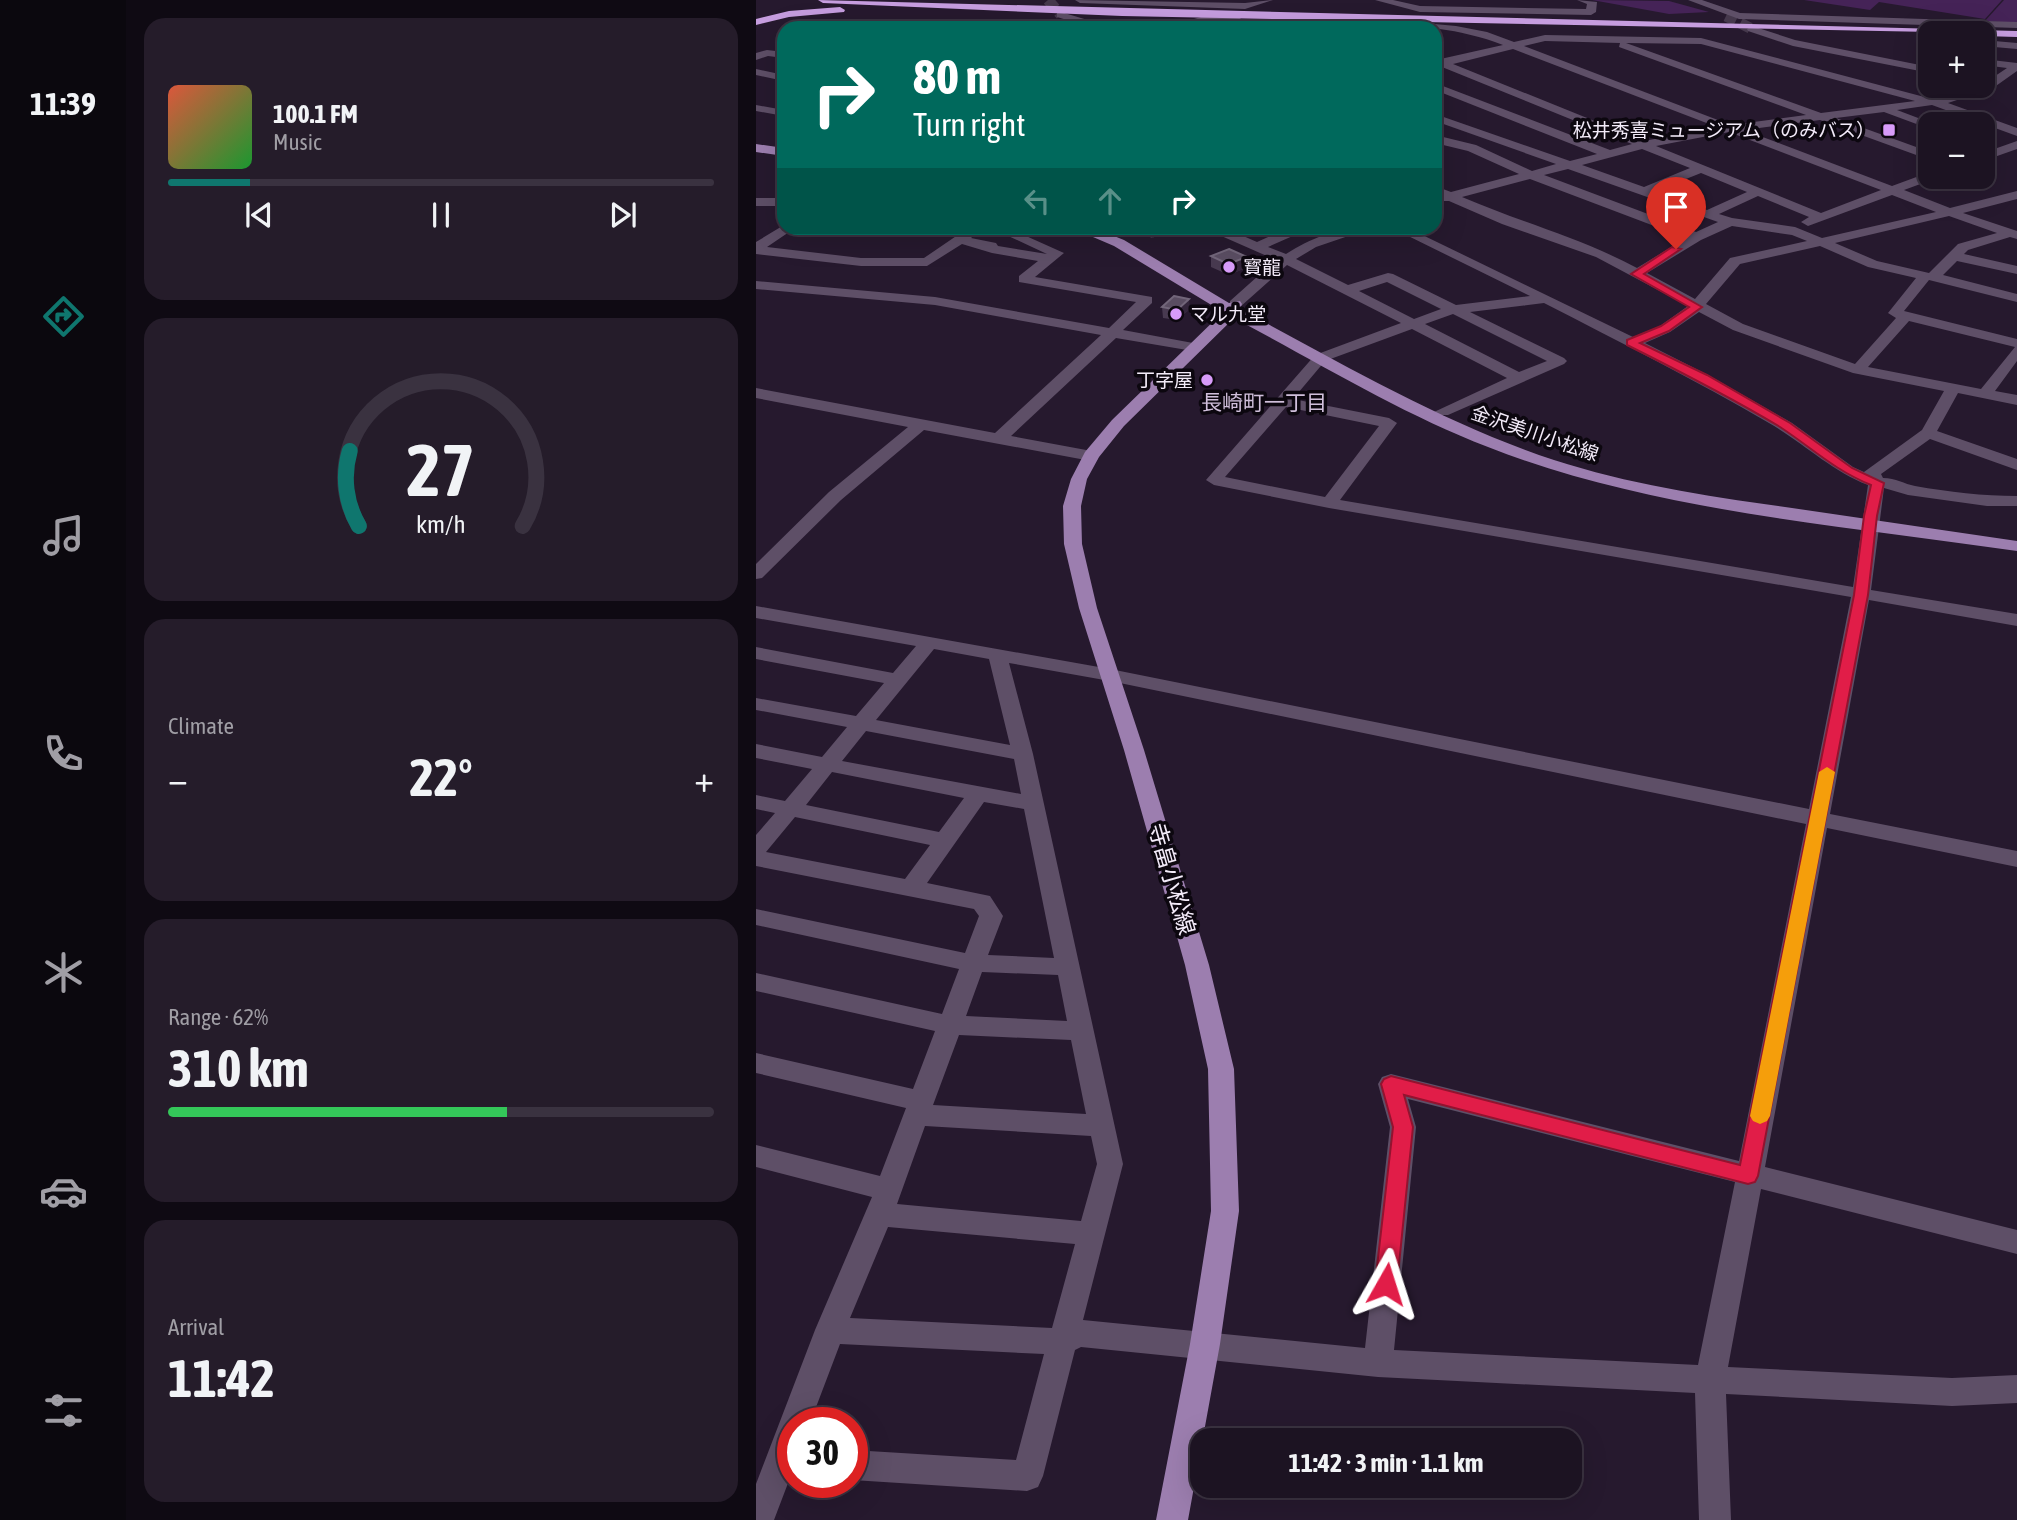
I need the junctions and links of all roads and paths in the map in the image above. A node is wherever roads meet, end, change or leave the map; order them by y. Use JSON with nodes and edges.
{"nodes":[{"id":1,"x":823,"y":0,"type":"edge"},
{"id":2,"x":895,"y":0,"type":"edge"},
{"id":3,"x":985,"y":0,"type":"edge"},
{"id":4,"x":1080,"y":0,"type":"edge"},
{"id":5,"x":1268,"y":0,"type":"edge"},
{"id":6,"x":1380,"y":0,"type":"edge"},
{"id":7,"x":1418,"y":0,"type":"edge"},
{"id":8,"x":1583,"y":0,"type":"edge"},
{"id":9,"x":1693,"y":0,"type":"edge"},
{"id":10,"x":1135,"y":1,"type":"edge"},
{"id":11,"x":1681,"y":1,"type":"edge"},
{"id":12,"x":1404,"y":5,"type":"junction"},
{"id":13,"x":1144,"y":13,"type":"junction"},
{"id":14,"x":989,"y":16,"type":"dead end"},
{"id":15,"x":1238,"y":16,"type":"junction"},
{"id":16,"x":1726,"y":16,"type":"tunnel mouth"},
{"id":17,"x":975,"y":21,"type":"edge"},
{"id":18,"x":1042,"y":21,"type":"edge"},
{"id":19,"x":1079,"y":21,"type":"edge"},
{"id":20,"x":1198,"y":21,"type":"edge"},
{"id":21,"x":756,"y":22,"type":"edge"},
{"id":22,"x":2017,"y":25,"type":"edge"},
{"id":23,"x":1442,"y":27,"type":"edge"},
{"id":24,"x":1752,"y":29,"type":"tunnel mouth"},
{"id":25,"x":2017,"y":32,"type":"edge"},
{"id":26,"x":1823,"y":36,"type":"dead end"},
{"id":27,"x":1604,"y":38,"type":"junction"},
{"id":28,"x":1995,"y":44,"type":"edge"},
{"id":29,"x":1512,"y":45,"type":"junction"},
{"id":30,"x":2017,"y":46,"type":"edge"},
{"id":31,"x":1918,"y":52,"type":"edge"},
{"id":32,"x":777,"y":54,"type":"edge"},
{"id":33,"x":756,"y":57,"type":"edge"},
{"id":34,"x":1442,"y":62,"type":"edge"},
{"id":35,"x":1995,"y":63,"type":"edge"},
{"id":36,"x":1442,"y":65,"type":"edge"},
{"id":37,"x":2017,"y":66,"type":"edge"},
{"id":38,"x":1918,"y":68,"type":"edge"},
{"id":39,"x":756,"y":72,"type":"edge"},
{"id":40,"x":777,"y":76,"type":"edge"},
{"id":41,"x":1995,"y":76,"type":"edge"},
{"id":42,"x":1995,"y":80,"type":"edge"},
{"id":43,"x":2017,"y":83,"type":"edge"},
{"id":44,"x":1442,"y":89,"type":"edge"},
{"id":45,"x":1956,"y":98,"type":"edge"},
{"id":46,"x":1936,"y":103,"type":"junction"},
{"id":47,"x":756,"y":108,"type":"edge"},
{"id":48,"x":1883,"y":109,"type":"junction"},
{"id":49,"x":777,"y":112,"type":"edge"},
{"id":50,"x":1962,"y":112,"type":"edge"},
{"id":51,"x":2007,"y":115,"type":"dead end"},
{"id":52,"x":1820,"y":116,"type":"junction"},
{"id":53,"x":1442,"y":119,"type":"edge"},
{"id":54,"x":1995,"y":119,"type":"edge"},
{"id":55,"x":1918,"y":121,"type":"edge"},
{"id":56,"x":1995,"y":123,"type":"edge"},
{"id":57,"x":1731,"y":128,"type":"junction"},
{"id":58,"x":2017,"y":131,"type":"edge"},
{"id":59,"x":1442,"y":141,"type":"edge"},
{"id":60,"x":1643,"y":145,"type":"junction"},
{"id":61,"x":2017,"y":145,"type":"edge"},
{"id":62,"x":756,"y":146,"type":"edge"},
{"id":63,"x":1995,"y":148,"type":"edge"},
{"id":64,"x":777,"y":149,"type":"edge"},
{"id":65,"x":2002,"y":151,"type":"junction"},
{"id":66,"x":1918,"y":152,"type":"edge"},
{"id":67,"x":1606,"y":153,"type":"junction"},
{"id":68,"x":1995,"y":153,"type":"edge"},
{"id":69,"x":1567,"y":164,"type":"junction"},
{"id":70,"x":1699,"y":169,"type":"junction"},
{"id":71,"x":1529,"y":174,"type":"junction"},
{"id":72,"x":1918,"y":181,"type":"edge"},
{"id":73,"x":1893,"y":190,"type":"junction"},
{"id":74,"x":1646,"y":191,"type":"junction"},
{"id":75,"x":1756,"y":192,"type":"junction"},
{"id":76,"x":1442,"y":193,"type":"edge"},
{"id":77,"x":2017,"y":195,"type":"edge"},
{"id":78,"x":1449,"y":196,"type":"junction"},
{"id":79,"x":1442,"y":198,"type":"edge"},
{"id":80,"x":756,"y":202,"type":"edge"},
{"id":81,"x":777,"y":202,"type":"edge"},
{"id":82,"x":1949,"y":212,"type":"junction"},
{"id":83,"x":1708,"y":214,"type":"junction"},
{"id":84,"x":1820,"y":217,"type":"junction"},
{"id":85,"x":1730,"y":222,"type":"junction"},
{"id":86,"x":1784,"y":230,"type":"junction"},
{"id":87,"x":2014,"y":233,"type":"edge"},
{"id":88,"x":777,"y":235,"type":"edge"},
{"id":89,"x":965,"y":235,"type":"edge"},
{"id":90,"x":1014,"y":235,"type":"edge"},
{"id":91,"x":1100,"y":235,"type":"edge"},
{"id":92,"x":1118,"y":235,"type":"edge"},
{"id":93,"x":1232,"y":235,"type":"edge"},
{"id":94,"x":1283,"y":235,"type":"edge"},
{"id":95,"x":1337,"y":235,"type":"edge"},
{"id":96,"x":1414,"y":235,"type":"edge"},
{"id":97,"x":1696,"y":237,"type":"junction"},
{"id":98,"x":958,"y":239,"type":"junction"},
{"id":99,"x":1819,"y":242,"type":"junction"},
{"id":100,"x":1258,"y":246,"type":"junction"},
{"id":101,"x":756,"y":249,"type":"edge"},
{"id":102,"x":1955,"y":256,"type":"junction"},
{"id":103,"x":1049,"y":259,"type":"junction"},
{"id":104,"x":1287,"y":260,"type":"junction"},
{"id":105,"x":2017,"y":270,"type":"edge"},
{"id":106,"x":1636,"y":274,"type":"junction"},
{"id":107,"x":756,"y":285,"type":"edge"},
{"id":108,"x":1347,"y":290,"type":"junction"},
{"id":109,"x":1546,"y":298,"type":"junction"},
{"id":110,"x":2017,"y":298,"type":"edge"},
{"id":111,"x":1233,"y":307,"type":"junction"},
{"id":112,"x":1696,"y":307,"type":"junction"},
{"id":113,"x":1451,"y":310,"type":"junction"},
{"id":114,"x":1906,"y":316,"type":"junction"},
{"id":115,"x":1413,"y":324,"type":"junction"},
{"id":116,"x":1113,"y":334,"type":"junction"},
{"id":117,"x":2017,"y":342,"type":"edge"},
{"id":118,"x":1631,"y":343,"type":"junction"},
{"id":119,"x":1193,"y":347,"type":"junction"},
{"id":120,"x":2017,"y":351,"type":"edge"},
{"id":121,"x":1326,"y":356,"type":"junction"},
{"id":122,"x":1858,"y":370,"type":"junction"},
{"id":123,"x":1519,"y":378,"type":"junction"},
{"id":124,"x":1953,"y":388,"type":"junction"},
{"id":125,"x":756,"y":393,"type":"edge"},
{"id":126,"x":1985,"y":394,"type":"junction"},
{"id":127,"x":2017,"y":400,"type":"edge"},
{"id":128,"x":1285,"y":402,"type":"junction"},
{"id":129,"x":1442,"y":412,"type":"junction"},
{"id":130,"x":921,"y":424,"type":"junction"},
{"id":131,"x":1928,"y":433,"type":"junction"},
{"id":132,"x":999,"y":439,"type":"junction"},
{"id":133,"x":1091,"y":456,"type":"junction"},
{"id":134,"x":2017,"y":465,"type":"edge"},
{"id":135,"x":1877,"y":483,"type":"junction"},
{"id":136,"x":2017,"y":501,"type":"edge"},
{"id":137,"x":1329,"y":503,"type":"junction"},
{"id":138,"x":1870,"y":520,"type":"junction"},
{"id":139,"x":2017,"y":537,"type":"edge"},
{"id":140,"x":2017,"y":546,"type":"edge"},
{"id":141,"x":756,"y":575,"type":"edge"},
{"id":142,"x":1861,"y":595,"type":"junction"},
{"id":143,"x":756,"y":612,"type":"edge"},
{"id":144,"x":2017,"y":620,"type":"edge"},
{"id":145,"x":928,"y":645,"type":"junction"},
{"id":146,"x":756,"y":653,"type":"edge"},
{"id":147,"x":998,"y":657,"type":"junction"},
{"id":148,"x":1110,"y":675,"type":"junction"},
{"id":149,"x":898,"y":680,"type":"junction"},
{"id":150,"x":756,"y":704,"type":"edge"},
{"id":151,"x":861,"y":724,"type":"junction"},
{"id":152,"x":756,"y":751,"type":"edge"},
{"id":153,"x":1023,"y":754,"type":"junction"},
{"id":154,"x":827,"y":765,"type":"junction"},
{"id":155,"x":979,"y":793,"type":"junction"},
{"id":156,"x":756,"y":802,"type":"edge"},
{"id":157,"x":1034,"y":804,"type":"junction"},
{"id":158,"x":790,"y":809,"type":"junction"},
{"id":159,"x":1818,"y":819,"type":"junction"},
{"id":160,"x":946,"y":841,"type":"junction"},
{"id":161,"x":756,"y":850,"type":"edge"},
{"id":162,"x":756,"y":858,"type":"edge"},
{"id":163,"x":2017,"y":859,"type":"edge"},
{"id":164,"x":911,"y":888,"type":"junction"},
{"id":165,"x":756,"y":917,"type":"edge"},
{"id":166,"x":973,"y":963,"type":"junction"},
{"id":167,"x":1068,"y":967,"type":"junction"},
{"id":168,"x":756,"y":982,"type":"edge"},
{"id":169,"x":950,"y":1025,"type":"junction"},
{"id":170,"x":1082,"y":1031,"type":"junction"},
{"id":171,"x":756,"y":1063,"type":"edge"},
{"id":172,"x":919,"y":1108,"type":"junction"},
{"id":173,"x":1102,"y":1126,"type":"junction"},
{"id":174,"x":756,"y":1156,"type":"edge"},
{"id":175,"x":1748,"y":1176,"type":"junction"},
{"id":176,"x":884,"y":1202,"type":"junction"},
{"id":177,"x":1091,"y":1234,"type":"junction"},
{"id":178,"x":2017,"y":1242,"type":"edge"},
{"id":179,"x":830,"y":1330,"type":"junction"},
{"id":180,"x":1063,"y":1342,"type":"junction"},
{"id":181,"x":1205,"y":1344,"type":"junction"},
{"id":182,"x":1378,"y":1363,"type":"junction"},
{"id":183,"x":1710,"y":1382,"type":"junction"},
{"id":184,"x":2017,"y":1389,"type":"edge"},
{"id":185,"x":801,"y":1407,"type":"edge"},
{"id":186,"x":868,"y":1466,"type":"edge"},
{"id":187,"x":777,"y":1481,"type":"edge"},
{"id":188,"x":758,"y":1520,"type":"edge"},
{"id":189,"x":1171,"y":1520,"type":"edge"},
{"id":190,"x":1715,"y":1520,"type":"edge"}],
"edges":[{"from":1,"to":13,"type":"highway"},
{"from":2,"to":15,"type":"highway"},
{"from":3,"to":15,"type":"highway"},
{"from":4,"to":10,"type":"street"},
{"from":5,"to":10,"type":"street"},
{"from":6,"to":12,"type":"street"},
{"from":7,"to":12,"type":"street"},
{"from":8,"to":12,"type":"street"},
{"from":9,"to":22,"type":"street"},
{"from":11,"to":16,"type":"street"},
{"from":13,"to":21,"type":"highway"},
{"from":13,"to":25,"type":"highway"},
{"from":14,"to":17,"type":"street"},
{"from":15,"to":20,"type":"street"},
{"from":15,"to":25,"type":"highway"},
{"from":18,"to":19,"type":"street"},
{"from":23,"to":29,"type":"street"},
{"from":24,"to":38,"type":"street"},
{"from":26,"to":31,"type":"street"},
{"from":27,"to":29,"type":"street"},
{"from":27,"to":46,"type":"street"},
{"from":27,"to":52,"type":"street"},
{"from":28,"to":30,"type":"street"},
{"from":29,"to":34,"type":"street"},
{"from":29,"to":57,"type":"street"},
{"from":32,"to":33,"type":"street"},
{"from":35,"to":37,"type":"street"},
{"from":36,"to":60,"type":"street"},
{"from":37,"to":41,"type":"street"},
{"from":39,"to":40,"type":"street"},
{"from":42,"to":43,"type":"street"},
{"from":44,"to":67,"type":"street"},
{"from":45,"to":46,"type":"street"},
{"from":46,"to":48,"type":"street"},
{"from":46,"to":50,"type":"street"},
{"from":47,"to":49,"type":"street"},
{"from":48,"to":52,"type":"street"},
{"from":48,"to":55,"type":"street"},
{"from":51,"to":54,"type":"street"},
{"from":52,"to":57,"type":"street"},
{"from":52,"to":66,"type":"street"},
{"from":53,"to":69,"type":"street"},
{"from":56,"to":58,"type":"street"},
{"from":57,"to":60,"type":"street"},
{"from":57,"to":73,"type":"street"},
{"from":59,"to":71,"type":"street"},
{"from":60,"to":67,"type":"street"},
{"from":60,"to":70,"type":"street"},
{"from":61,"to":65,"type":"street"},
{"from":62,"to":64,"type":"main road"},
{"from":63,"to":65,"type":"street"},
{"from":65,"to":68,"type":"street"},
{"from":67,"to":69,"type":"street"},
{"from":69,"to":71,"type":"street"},
{"from":69,"to":74,"type":"street"},
{"from":70,"to":74,"type":"street"},
{"from":70,"to":75,"type":"street"},
{"from":71,"to":78,"type":"street"},
{"from":71,"to":97,"type":"street"},
{"from":72,"to":73,"type":"street"},
{"from":73,"to":82,"type":"street"},
{"from":73,"to":84,"type":"street"},
{"from":74,"to":83,"type":"street"},
{"from":75,"to":83,"type":"street"},
{"from":75,"to":84,"type":"street"},
{"from":76,"to":78,"type":"street"},
{"from":77,"to":82,"type":"street"},
{"from":78,"to":79,"type":"street"},
{"from":78,"to":106,"type":"street"},
{"from":80,"to":81,"type":"street"},
{"from":82,"to":87,"type":"street"},
{"from":82,"to":99,"type":"street"},
{"from":83,"to":85,"type":"street"},
{"from":84,"to":86,"type":"street"},
{"from":85,"to":86,"type":"street"},
{"from":85,"to":97,"type":"street"},
{"from":86,"to":99,"type":"street"},
{"from":87,"to":102,"type":"street"},
{"from":88,"to":101,"type":"street"},
{"from":89,"to":98,"type":"street"},
{"from":90,"to":103,"type":"street"},
{"from":91,"to":111,"type":"main road","name":"金沢美川小松線"},
{"from":92,"to":111,"type":"main road"},
{"from":93,"to":100,"type":"street"},
{"from":94,"to":100,"type":"street"},
{"from":95,"to":104,"type":"street"},
{"from":96,"to":109,"type":"street"},
{"from":97,"to":106,"type":"street"},
{"from":98,"to":101,"type":"street"},
{"from":98,"to":103,"type":"street"},
{"from":99,"to":112,"type":"street"},
{"from":99,"to":114,"type":"street"},
{"from":100,"to":104,"type":"street"},
{"from":102,"to":105,"type":"street"},
{"from":102,"to":110,"type":"street"},
{"from":103,"to":116,"type":"street"},
{"from":104,"to":108,"type":"street"},
{"from":104,"to":111,"type":"street"},
{"from":106,"to":112,"type":"street"},
{"from":107,"to":116,"type":"street"},
{"from":108,"to":113,"type":"street"},
{"from":108,"to":115,"type":"street"},
{"from":109,"to":113,"type":"street"},
{"from":109,"to":118,"type":"street"},
{"from":111,"to":119,"type":"main road","name":"寺畠小松線"},
{"from":111,"to":121,"type":"main road","name":"金沢美川小松線"},
{"from":112,"to":118,"type":"street"},
{"from":112,"to":122,"type":"street"},
{"from":113,"to":115,"type":"street"},
{"from":113,"to":123,"type":"street"},
{"from":114,"to":117,"type":"street"},
{"from":114,"to":122,"type":"street"},
{"from":115,"to":121,"type":"street"},
{"from":115,"to":123,"type":"street"},
{"from":116,"to":119,"type":"street"},
{"from":116,"to":132,"type":"street"},
{"from":118,"to":135,"type":"street"},
{"from":119,"to":133,"type":"main road","name":"寺畠小松線"},
{"from":120,"to":126,"type":"street"},
{"from":121,"to":128,"type":"street"},
{"from":121,"to":129,"type":"main road"},
{"from":121,"to":138,"type":"main road","name":"金沢美川小松線"},
{"from":122,"to":124,"type":"street"},
{"from":123,"to":129,"type":"street"},
{"from":124,"to":126,"type":"street"},
{"from":124,"to":131,"type":"street"},
{"from":125,"to":130,"type":"street"},
{"from":126,"to":127,"type":"street"},
{"from":128,"to":137,"type":"street"},
{"from":128,"to":137,"type":"street"},
{"from":129,"to":138,"type":"main road"},
{"from":130,"to":132,"type":"street"},
{"from":130,"to":141,"type":"street"},
{"from":131,"to":134,"type":"street"},
{"from":131,"to":135,"type":"street"},
{"from":132,"to":133,"type":"street"},
{"from":133,"to":148,"type":"main road","name":"寺畠小松線"},
{"from":135,"to":136,"type":"street"},
{"from":135,"to":138,"type":"street"},
{"from":137,"to":142,"type":"street"},
{"from":138,"to":139,"type":"main road"},
{"from":138,"to":140,"type":"main road","name":"金沢美川小松線"},
{"from":138,"to":142,"type":"street"},
{"from":142,"to":144,"type":"street"},
{"from":142,"to":159,"type":"street"},
{"from":143,"to":145,"type":"street"},
{"from":145,"to":147,"type":"street"},
{"from":145,"to":149,"type":"street"},
{"from":146,"to":149,"type":"street"},
{"from":147,"to":148,"type":"street"},
{"from":147,"to":153,"type":"street"},
{"from":148,"to":159,"type":"street"},
{"from":148,"to":181,"type":"main road","name":"寺畠小松線"},
{"from":149,"to":151,"type":"street"},
{"from":150,"to":151,"type":"street"},
{"from":151,"to":153,"type":"street"},
{"from":151,"to":154,"type":"street"},
{"from":152,"to":154,"type":"street"},
{"from":153,"to":157,"type":"street"},
{"from":154,"to":155,"type":"street"},
{"from":154,"to":158,"type":"street"},
{"from":155,"to":157,"type":"street"},
{"from":155,"to":160,"type":"street"},
{"from":156,"to":158,"type":"street"},
{"from":157,"to":167,"type":"street"},
{"from":158,"to":160,"type":"street"},
{"from":158,"to":161,"type":"street"},
{"from":159,"to":163,"type":"street"},
{"from":159,"to":175,"type":"street"},
{"from":160,"to":164,"type":"street"},
{"from":162,"to":164,"type":"street"},
{"from":164,"to":166,"type":"street"},
{"from":165,"to":166,"type":"street"},
{"from":166,"to":167,"type":"street"},
{"from":166,"to":169,"type":"street"},
{"from":167,"to":170,"type":"street"},
{"from":168,"to":169,"type":"street"},
{"from":169,"to":170,"type":"street"},
{"from":169,"to":172,"type":"street"},
{"from":170,"to":173,"type":"street"},
{"from":171,"to":172,"type":"street"},
{"from":172,"to":173,"type":"street"},
{"from":172,"to":176,"type":"street"},
{"from":173,"to":177,"type":"street"},
{"from":174,"to":176,"type":"street"},
{"from":175,"to":178,"type":"street"},
{"from":175,"to":182,"type":"street"},
{"from":175,"to":183,"type":"street"},
{"from":176,"to":177,"type":"street"},
{"from":176,"to":179,"type":"street"},
{"from":177,"to":180,"type":"street"},
{"from":179,"to":180,"type":"street"},
{"from":179,"to":185,"type":"street"},
{"from":180,"to":181,"type":"street"},
{"from":180,"to":186,"type":"street"},
{"from":181,"to":182,"type":"street"},
{"from":181,"to":189,"type":"main road","name":"寺畠小松線"},
{"from":182,"to":183,"type":"street"},
{"from":183,"to":184,"type":"street"},
{"from":183,"to":190,"type":"street"},
{"from":187,"to":188,"type":"street"}]}
